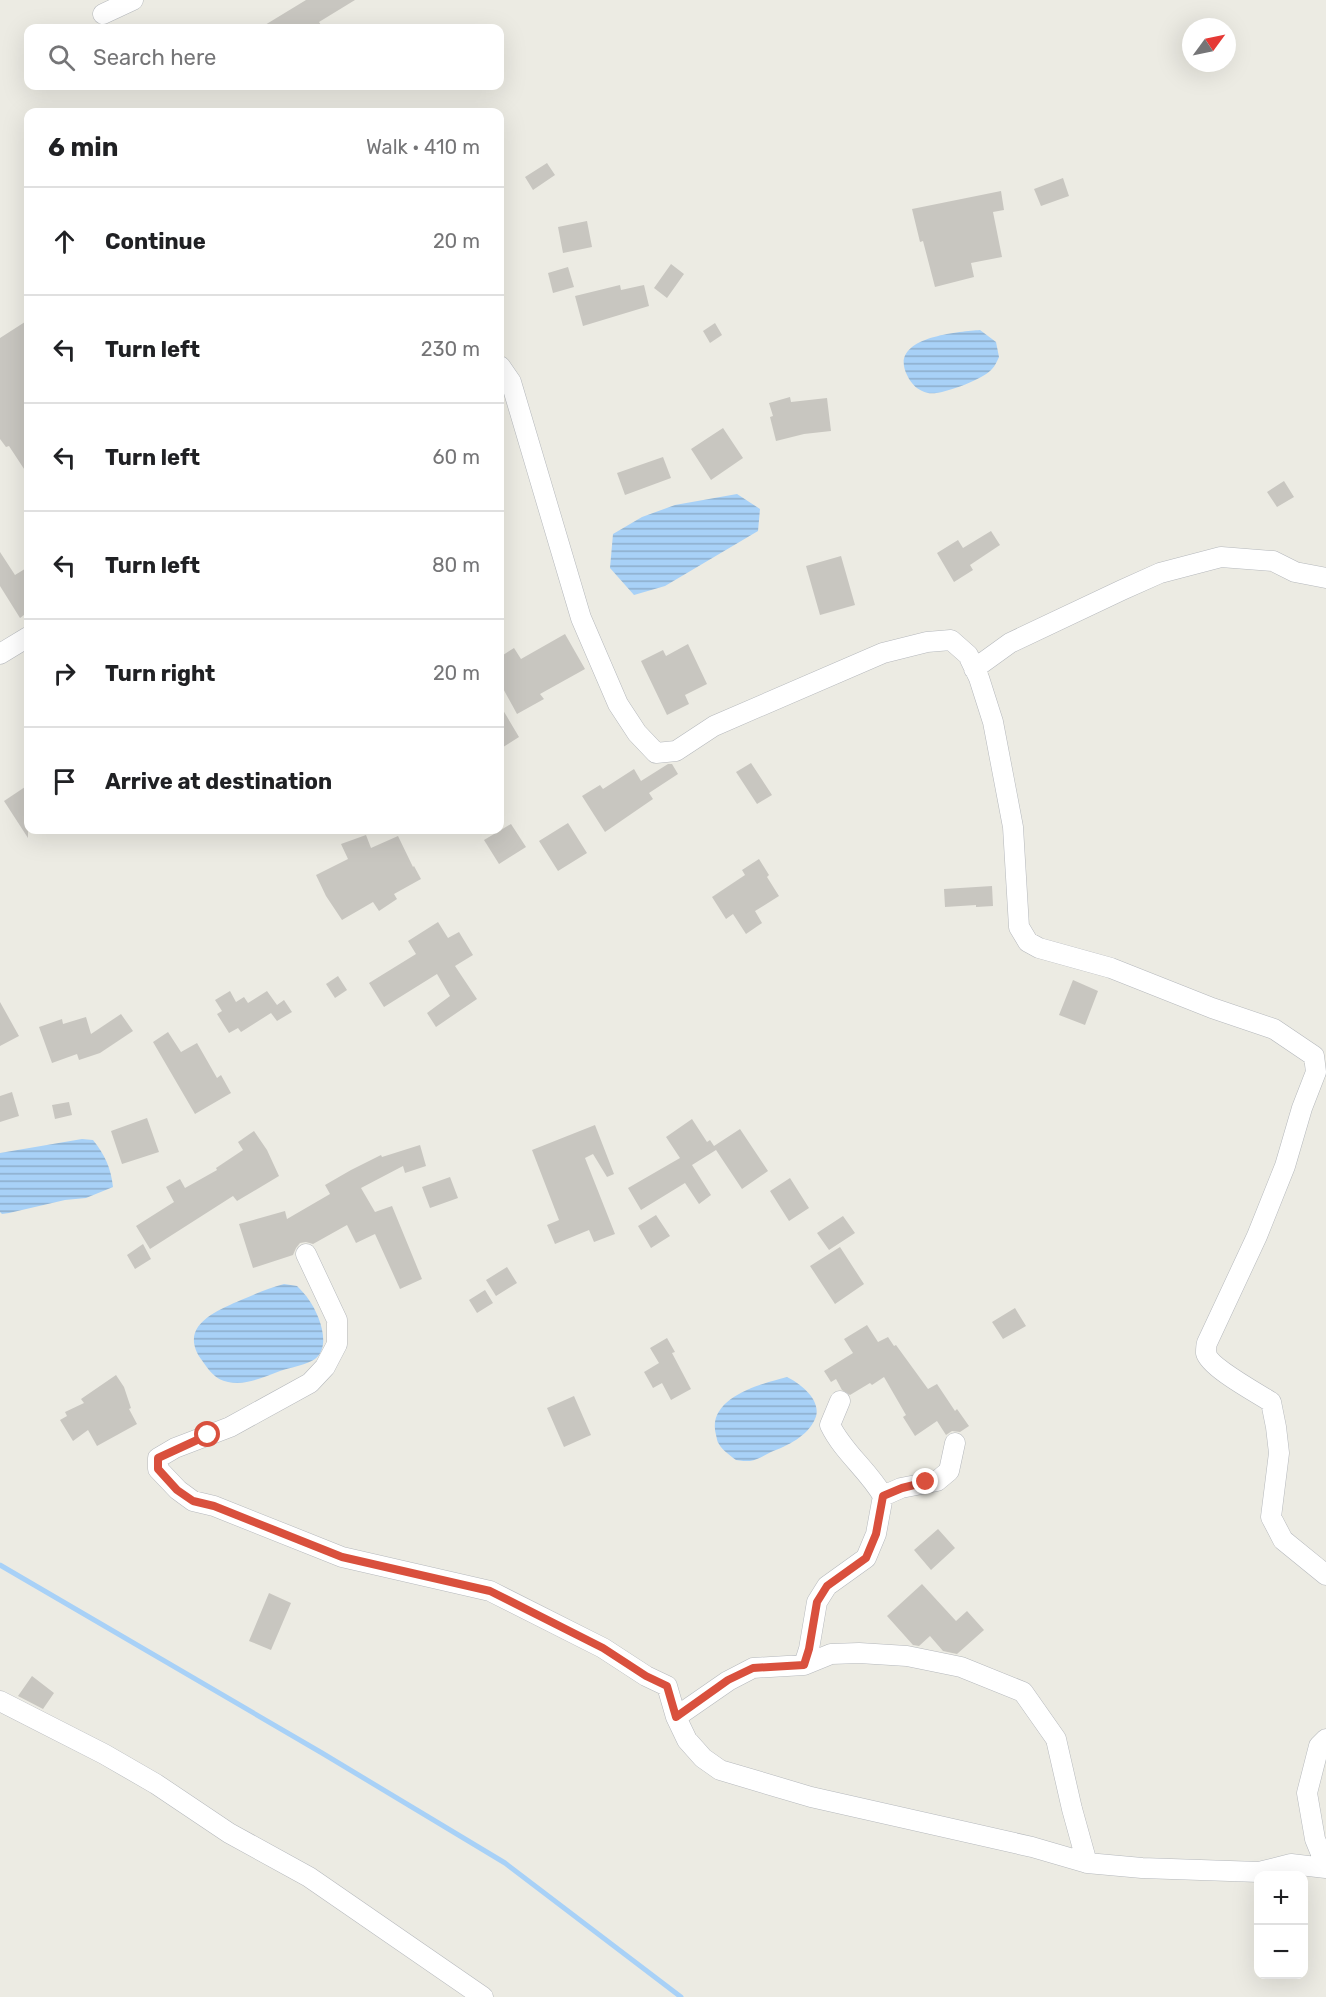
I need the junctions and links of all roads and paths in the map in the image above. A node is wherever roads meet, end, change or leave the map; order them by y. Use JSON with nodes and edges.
{"nodes":[{"id":1,"x":133,"y":0,"type":"edge"},
{"id":2,"x":103,"y":14,"type":"dead end"},
{"id":3,"x":504,"y":372,"type":"edge"},
{"id":4,"x":1326,"y":578,"type":"edge"},
{"id":5,"x":24,"y":639,"type":"edge"},
{"id":6,"x":0,"y":654,"type":"edge"},
{"id":7,"x":974,"y":669,"type":"junction"},
{"id":8,"x":306,"y":1254,"type":"dead end"},
{"id":9,"x":840,"y":1401,"type":"dead end"},
{"id":10,"x":955,"y":1443,"type":"dead end"},
{"id":11,"x":883,"y":1496,"type":"junction"},
{"id":12,"x":1326,"y":1575,"type":"edge"},
{"id":13,"x":804,"y":1665,"type":"junction"},
{"id":14,"x":0,"y":1701,"type":"edge"},
{"id":15,"x":676,"y":1717,"type":"junction"},
{"id":16,"x":1326,"y":1739,"type":"edge"},
{"id":17,"x":1087,"y":1863,"type":"junction"},
{"id":18,"x":1326,"y":1867,"type":"edge"},
{"id":19,"x":483,"y":1997,"type":"edge"}],
"edges":[{"from":1,"to":2,"type":"street"},
{"from":3,"to":7,"type":"street"},
{"from":4,"to":7,"type":"street"},
{"from":5,"to":6,"type":"street"},
{"from":7,"to":12,"type":"street"},
{"from":8,"to":15,"type":"street"},
{"from":9,"to":11,"type":"street"},
{"from":10,"to":11,"type":"street"},
{"from":11,"to":13,"type":"street"},
{"from":13,"to":15,"type":"street"},
{"from":13,"to":17,"type":"street"},
{"from":14,"to":19,"type":"street"},
{"from":15,"to":17,"type":"street"},
{"from":16,"to":18,"type":"street"},
{"from":17,"to":18,"type":"street"}]}
